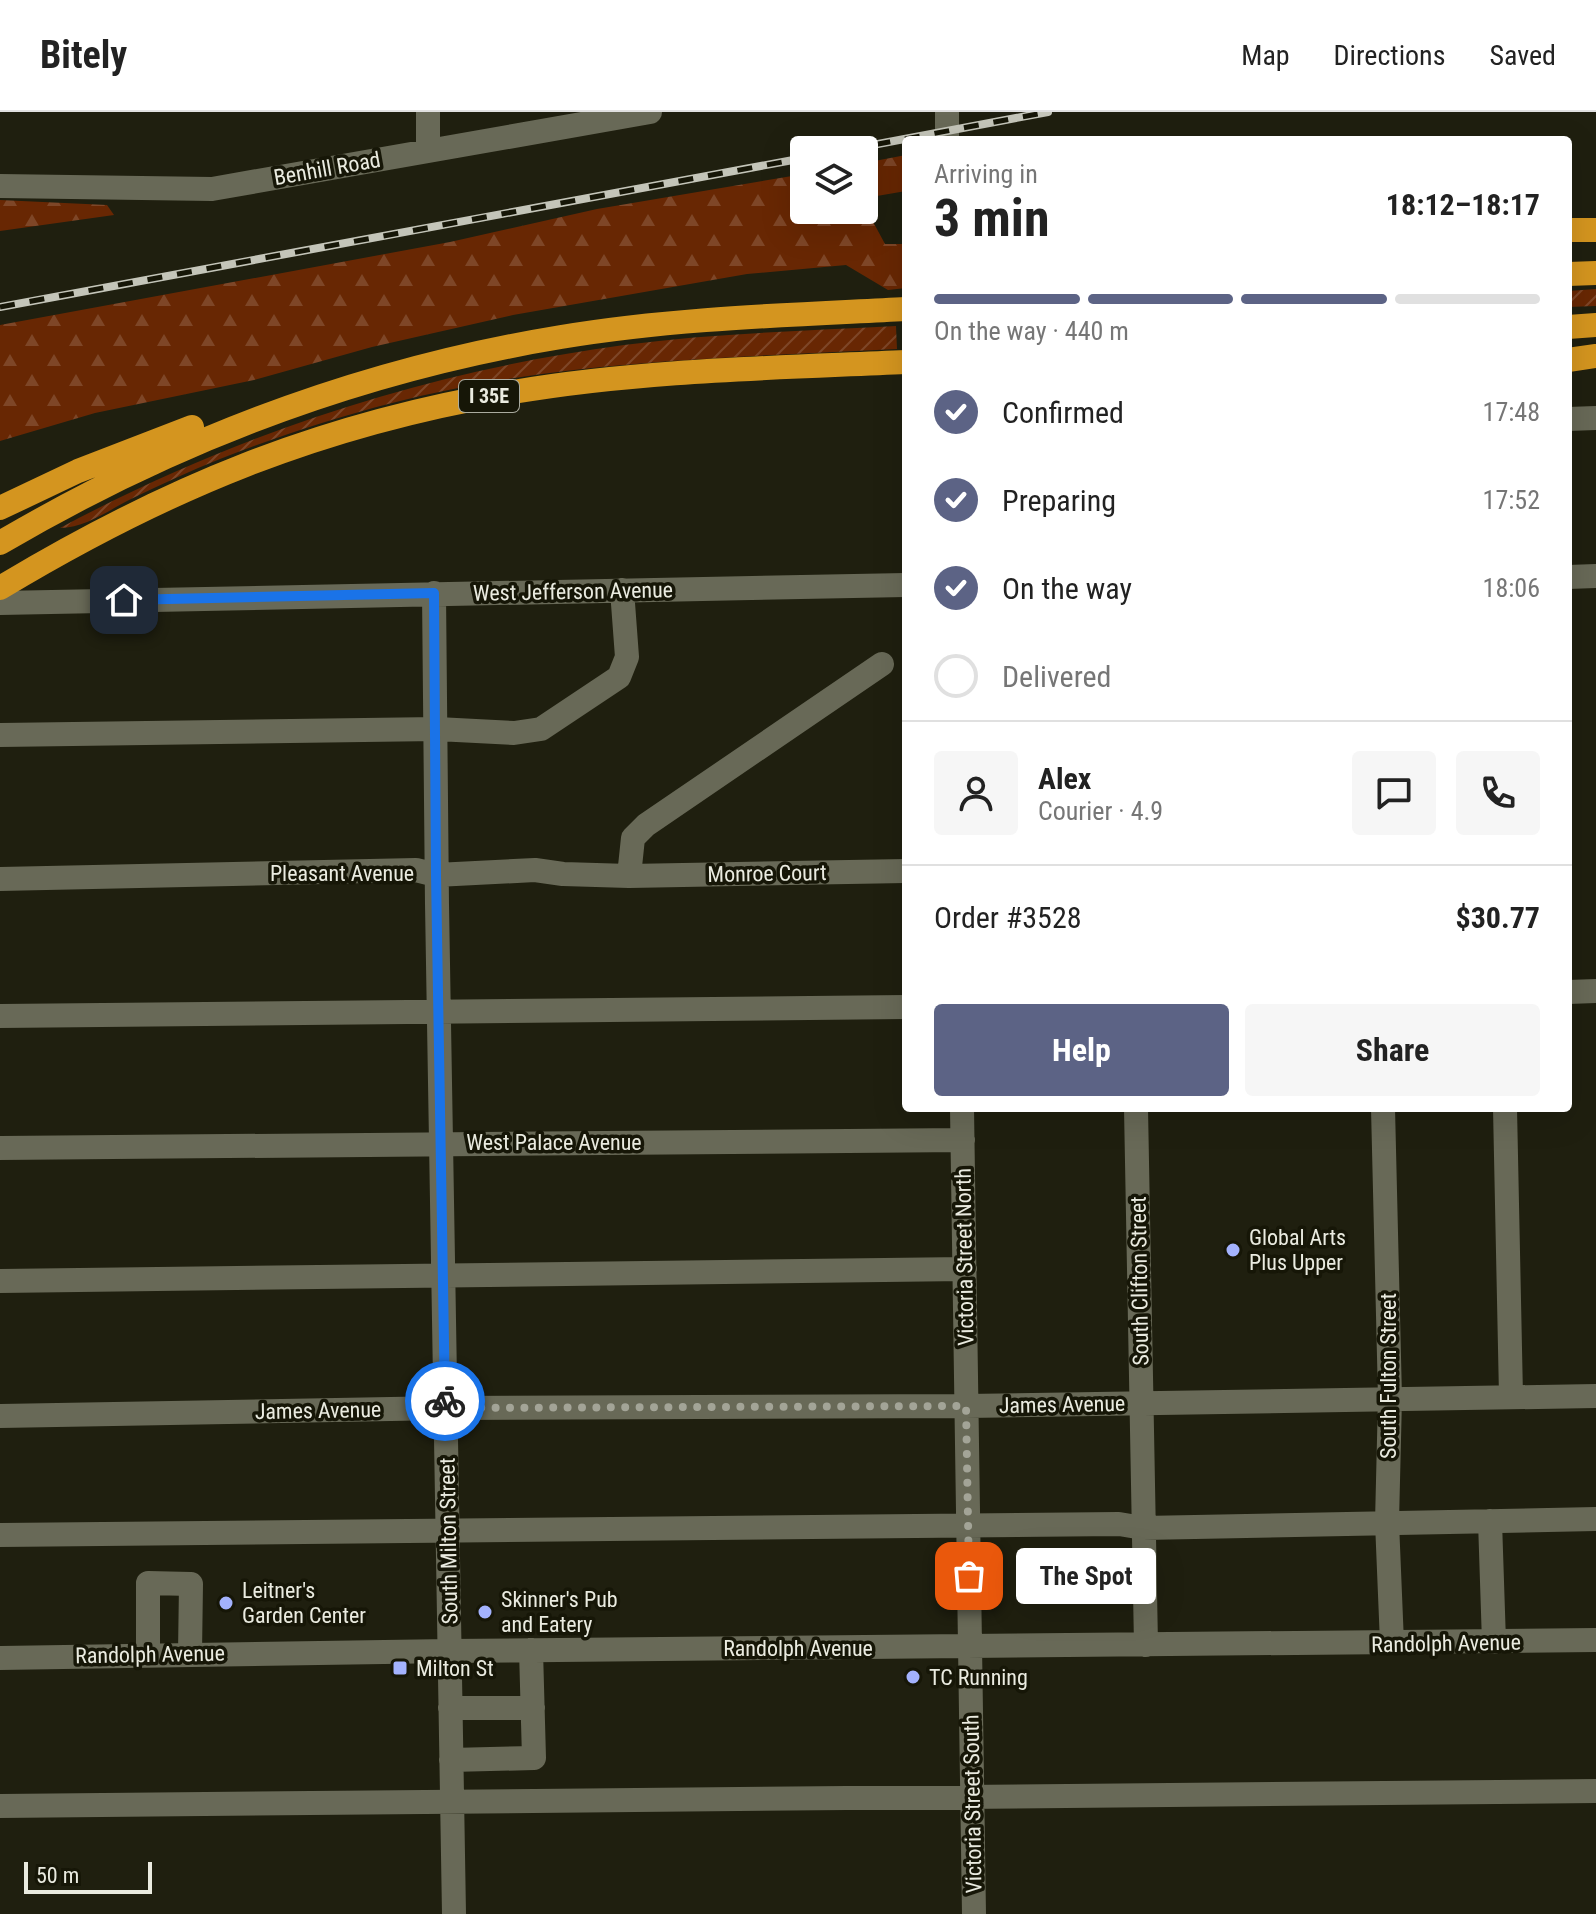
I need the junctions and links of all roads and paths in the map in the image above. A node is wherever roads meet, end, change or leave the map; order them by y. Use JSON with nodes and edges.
{"nodes":[{"id":1,"x":428,"y":112,"type":"edge"},
{"id":2,"x":650,"y":112,"type":"edge"},
{"id":3,"x":947,"y":112,"type":"edge"},
{"id":4,"x":567,"y":119,"type":"edge"},
{"id":5,"x":947,"y":136,"type":"edge"},
{"id":6,"x":428,"y":149,"type":"junction"},
{"id":7,"x":0,"y":186,"type":"edge"},
{"id":8,"x":1572,"y":230,"type":"edge"},
{"id":9,"x":1596,"y":230,"type":"edge"},
{"id":10,"x":1596,"y":273,"type":"edge"},
{"id":11,"x":1572,"y":274,"type":"edge"},
{"id":12,"x":900,"y":309,"type":"edge"},
{"id":13,"x":1596,"y":325,"type":"edge"},
{"id":14,"x":1572,"y":327,"type":"edge"},
{"id":15,"x":1596,"y":356,"type":"edge"},
{"id":16,"x":1572,"y":359,"type":"edge"},
{"id":17,"x":899,"y":363,"type":"edge"},
{"id":18,"x":307,"y":400,"type":"junction"},
{"id":19,"x":1596,"y":418,"type":"edge"},
{"id":20,"x":1572,"y":419,"type":"edge"},
{"id":21,"x":0,"y":508,"type":"edge"},
{"id":22,"x":0,"y":543,"type":"edge"},
{"id":23,"x":1596,"y":576,"type":"edge"},
{"id":24,"x":1572,"y":577,"type":"edge"},
{"id":25,"x":902,"y":585,"type":"edge"},
{"id":26,"x":0,"y":588,"type":"edge"},
{"id":27,"x":622,"y":590,"type":"junction"},
{"id":28,"x":434,"y":593,"type":"junction"},
{"id":29,"x":0,"y":603,"type":"edge"},
{"id":30,"x":882,"y":664,"type":"dead end"},
{"id":31,"x":437,"y":729,"type":"junction"},
{"id":32,"x":0,"y":735,"type":"edge"},
{"id":33,"x":902,"y":871,"type":"edge"},
{"id":34,"x":436,"y":875,"type":"junction"},
{"id":35,"x":629,"y":876,"type":"junction"},
{"id":36,"x":0,"y":879,"type":"edge"},
{"id":37,"x":1596,"y":991,"type":"edge"},
{"id":38,"x":1572,"y":992,"type":"edge"},
{"id":39,"x":902,"y":1007,"type":"edge"},
{"id":40,"x":438,"y":1011,"type":"junction"},
{"id":41,"x":0,"y":1016,"type":"edge"},
{"id":42,"x":962,"y":1112,"type":"edge"},
{"id":43,"x":1136,"y":1112,"type":"edge"},
{"id":44,"x":1383,"y":1112,"type":"edge"},
{"id":45,"x":1505,"y":1112,"type":"edge"},
{"id":46,"x":963,"y":1140,"type":"junction"},
{"id":47,"x":441,"y":1143,"type":"junction"},
{"id":48,"x":0,"y":1148,"type":"edge"},
{"id":49,"x":965,"y":1269,"type":"junction"},
{"id":50,"x":443,"y":1275,"type":"junction"},
{"id":51,"x":0,"y":1281,"type":"edge"},
{"id":52,"x":1511,"y":1396,"type":"junction"},
{"id":53,"x":1596,"y":1396,"type":"edge"},
{"id":54,"x":1390,"y":1398,"type":"junction"},
{"id":55,"x":1140,"y":1403,"type":"junction"},
{"id":56,"x":966,"y":1406,"type":"junction"},
{"id":57,"x":445,"y":1408,"type":"junction"},
{"id":58,"x":0,"y":1416,"type":"edge"},
{"id":59,"x":1596,"y":1519,"type":"edge"},
{"id":60,"x":1490,"y":1521,"type":"junction"},
{"id":61,"x":1387,"y":1522,"type":"junction"},
{"id":62,"x":968,"y":1526,"type":"junction"},
{"id":63,"x":1143,"y":1528,"type":"junction"},
{"id":64,"x":448,"y":1531,"type":"junction"},
{"id":65,"x":0,"y":1535,"type":"edge"},
{"id":66,"x":1596,"y":1640,"type":"edge"},
{"id":67,"x":1494,"y":1642,"type":"junction"},
{"id":68,"x":1392,"y":1643,"type":"junction"},
{"id":69,"x":1146,"y":1645,"type":"junction"},
{"id":70,"x":970,"y":1647,"type":"junction"},
{"id":71,"x":531,"y":1650,"type":"junction"},
{"id":72,"x":449,"y":1651,"type":"junction"},
{"id":73,"x":190,"y":1653,"type":"junction"},
{"id":74,"x":148,"y":1654,"type":"junction"},
{"id":75,"x":0,"y":1658,"type":"edge"},
{"id":76,"x":450,"y":1708,"type":"junction"},
{"id":77,"x":533,"y":1708,"type":"junction"},
{"id":78,"x":451,"y":1760,"type":"junction"},
{"id":79,"x":1596,"y":1791,"type":"edge"},
{"id":80,"x":972,"y":1797,"type":"junction"},
{"id":81,"x":452,"y":1801,"type":"junction"},
{"id":82,"x":0,"y":1806,"type":"edge"},
{"id":83,"x":454,"y":1914,"type":"edge"},
{"id":84,"x":974,"y":1914,"type":"edge"}],
"edges":[{"from":1,"to":6,"type":"street"},
{"from":2,"to":4,"type":"street","name":"Benhill Road"},
{"from":3,"to":5,"type":"street"},
{"from":4,"to":6,"type":"street","name":"Benhill Road"},
{"from":6,"to":7,"type":"street","name":"Benhill Road"},
{"from":8,"to":9,"type":"highway"},
{"from":10,"to":11,"type":"highway"},
{"from":12,"to":18,"type":"highway","number":"I 35E"},
{"from":13,"to":14,"type":"highway"},
{"from":15,"to":16,"type":"highway"},
{"from":17,"to":26,"type":"highway","number":"I 35E"},
{"from":18,"to":21,"type":"highway"},
{"from":18,"to":22,"type":"highway","number":"I 35E"},
{"from":19,"to":20,"type":"street"},
{"from":23,"to":24,"type":"street"},
{"from":25,"to":27,"type":"street","name":"West Jefferson Avenue"},
{"from":27,"to":28,"type":"street","name":"West Jefferson Avenue"},
{"from":27,"to":31,"type":"street"},
{"from":28,"to":29,"type":"street","name":"West Jefferson Avenue"},
{"from":28,"to":31,"type":"street","name":"South Milton Street"},
{"from":30,"to":35,"type":"street"},
{"from":31,"to":32,"type":"street"},
{"from":31,"to":34,"type":"street","name":"South Milton Street"},
{"from":33,"to":35,"type":"street","name":"Monroe Court"},
{"from":34,"to":35,"type":"street","name":"Pleasant Avenue"},
{"from":34,"to":36,"type":"street","name":"Pleasant Avenue"},
{"from":34,"to":40,"type":"street","name":"South Milton Street"},
{"from":37,"to":38,"type":"street"},
{"from":39,"to":40,"type":"street"},
{"from":40,"to":41,"type":"street"},
{"from":40,"to":47,"type":"street","name":"South Milton Street"},
{"from":42,"to":46,"type":"street","name":"Victoria Street North"},
{"from":43,"to":55,"type":"street","name":"South Clifton Street"},
{"from":44,"to":54,"type":"street","name":"South Fulton Street"},
{"from":45,"to":52,"type":"street"},
{"from":46,"to":47,"type":"street","name":"West Palace Avenue"},
{"from":46,"to":49,"type":"street","name":"Victoria Street North"},
{"from":47,"to":48,"type":"street","name":"West Palace Avenue"},
{"from":47,"to":50,"type":"street","name":"South Milton Street"},
{"from":49,"to":50,"type":"street"},
{"from":49,"to":56,"type":"street","name":"Victoria Street North"},
{"from":50,"to":51,"type":"street"},
{"from":50,"to":57,"type":"street","name":"South Milton Street"},
{"from":52,"to":53,"type":"street","name":"James Avenue"},
{"from":52,"to":54,"type":"street","name":"James Avenue"},
{"from":54,"to":55,"type":"street","name":"James Avenue"},
{"from":54,"to":61,"type":"street","name":"South Fulton Street"},
{"from":55,"to":56,"type":"street","name":"James Avenue"},
{"from":55,"to":63,"type":"street","name":"South Clifton Street"},
{"from":56,"to":57,"type":"street","name":"James Avenue"},
{"from":56,"to":62,"type":"street","name":"Victoria Street South"},
{"from":57,"to":58,"type":"street","name":"James Avenue"},
{"from":57,"to":64,"type":"street","name":"South Milton Street"},
{"from":59,"to":60,"type":"street"},
{"from":60,"to":61,"type":"street"},
{"from":60,"to":67,"type":"street"},
{"from":61,"to":63,"type":"street"},
{"from":61,"to":68,"type":"street","name":"South Fulton Street"},
{"from":62,"to":63,"type":"street"},
{"from":62,"to":64,"type":"street"},
{"from":62,"to":70,"type":"street","name":"Victoria Street South"},
{"from":63,"to":69,"type":"street","name":"South Clifton Street"},
{"from":64,"to":65,"type":"street"},
{"from":64,"to":72,"type":"street","name":"South Milton Street"},
{"from":66,"to":67,"type":"street","name":"Randolph Avenue"},
{"from":67,"to":68,"type":"street","name":"Randolph Avenue"},
{"from":68,"to":69,"type":"street","name":"Randolph Avenue"},
{"from":69,"to":70,"type":"street","name":"Randolph Avenue"},
{"from":70,"to":71,"type":"street","name":"Randolph Avenue"},
{"from":70,"to":80,"type":"street","name":"Victoria Street South"},
{"from":71,"to":72,"type":"street","name":"Randolph Avenue"},
{"from":71,"to":77,"type":"street"},
{"from":72,"to":73,"type":"street","name":"Randolph Avenue"},
{"from":72,"to":76,"type":"street","name":"South Milton Street"},
{"from":73,"to":74,"type":"street","name":"Randolph Avenue"},
{"from":73,"to":74,"type":"street"},
{"from":74,"to":75,"type":"street","name":"Randolph Avenue"},
{"from":76,"to":77,"type":"street"},
{"from":76,"to":78,"type":"street","name":"South Milton Street"},
{"from":77,"to":78,"type":"street"},
{"from":78,"to":81,"type":"street","name":"South Milton Street"},
{"from":79,"to":80,"type":"street"},
{"from":80,"to":81,"type":"street"},
{"from":80,"to":84,"type":"street","name":"Victoria Street South"},
{"from":81,"to":82,"type":"street"},
{"from":81,"to":83,"type":"street","name":"South Milton Street"}]}
